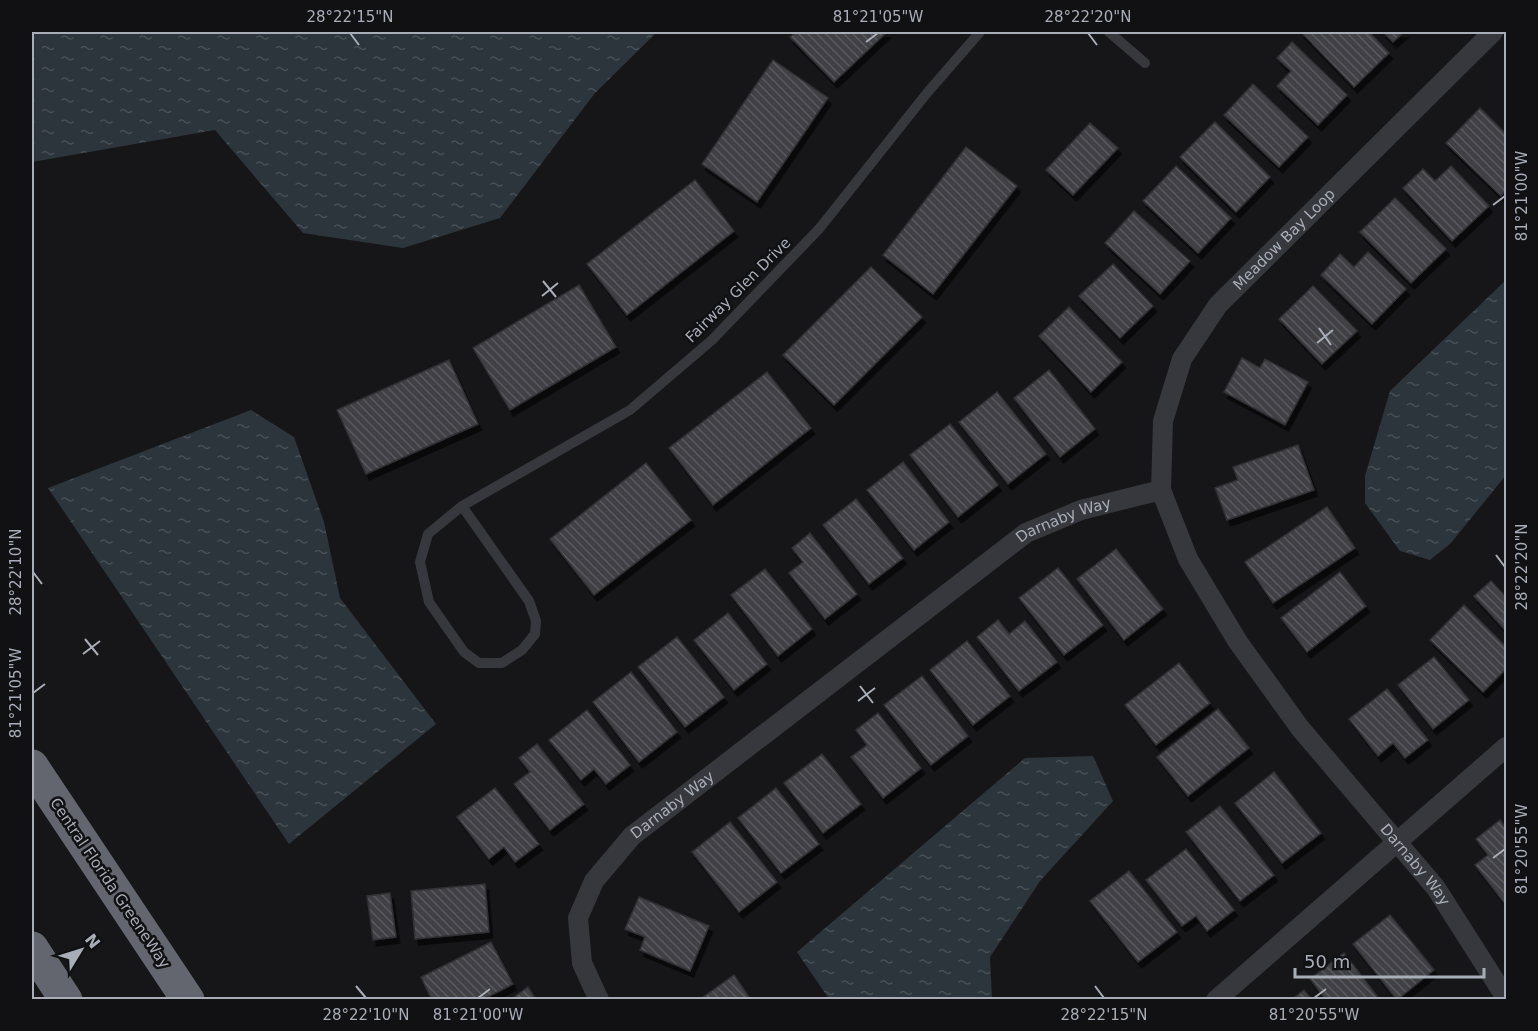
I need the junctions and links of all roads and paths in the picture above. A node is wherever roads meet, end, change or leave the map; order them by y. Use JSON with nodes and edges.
{"nodes":[{"id":1,"x":980,"y":32,"type":"edge"},
{"id":2,"x":1109,"y":32,"type":"edge"},
{"id":3,"x":1493,"y":32,"type":"edge"},
{"id":4,"x":1145,"y":63,"type":"dead end"},
{"id":5,"x":1161,"y":490,"type":"junction"},
{"id":6,"x":462,"y":506,"type":"junction"},
{"id":7,"x":1506,"y":747,"type":"edge"},
{"id":8,"x":32,"y":766,"type":"edge"},
{"id":9,"x":1397,"y":843,"type":"junction"},
{"id":10,"x":32,"y":948,"type":"edge"},
{"id":11,"x":1506,"y":998,"type":"edge"},
{"id":12,"x":66,"y":999,"type":"edge"},
{"id":13,"x":188,"y":999,"type":"edge"},
{"id":14,"x":599,"y":999,"type":"edge"},
{"id":15,"x":1216,"y":999,"type":"edge"}],
"edges":[{"from":1,"to":6,"type":"lane","name":"Fairway Glen Drive"},
{"from":2,"to":4,"type":"lane"},
{"from":3,"to":5,"type":"street","name":"Meadow Bay Loop"},
{"from":5,"to":9,"type":"street","name":"Darnaby Way"},
{"from":5,"to":14,"type":"street","name":"Darnaby Way"},
{"from":6,"to":6,"type":"lane","name":"Fairway Glen Drive"},
{"from":7,"to":9,"type":"street"},
{"from":8,"to":13,"type":"highway","name":"Central Florida GreeneWay"},
{"from":9,"to":11,"type":"street","name":"Darnaby Way"},
{"from":9,"to":15,"type":"street"},
{"from":10,"to":12,"type":"highway"}]}
